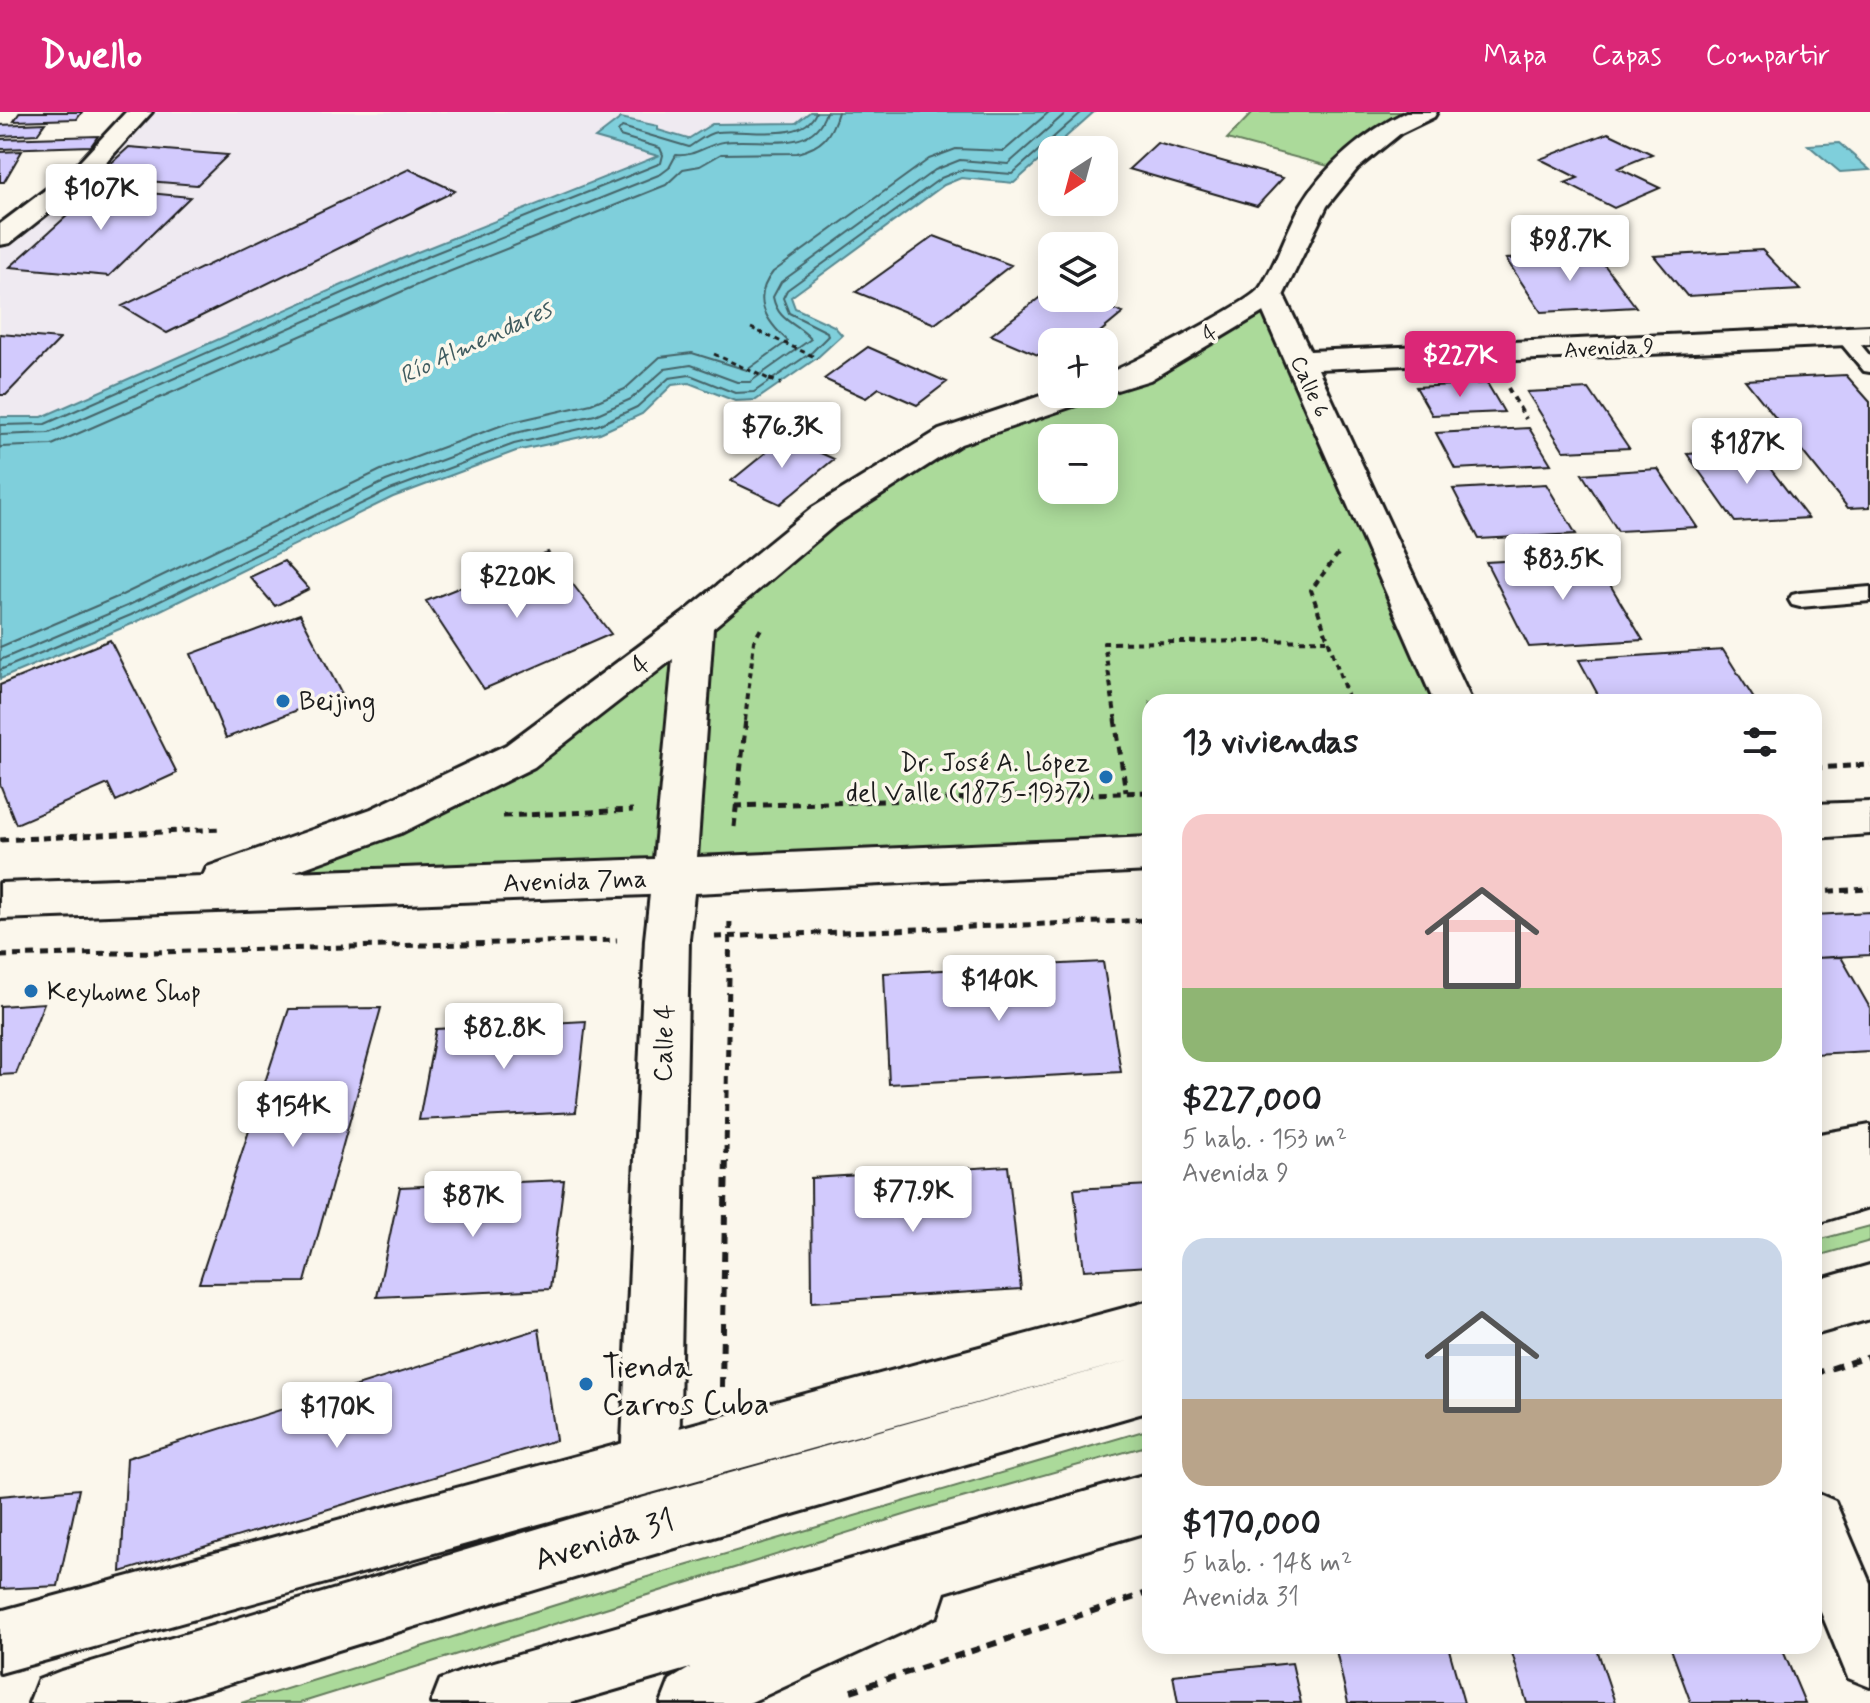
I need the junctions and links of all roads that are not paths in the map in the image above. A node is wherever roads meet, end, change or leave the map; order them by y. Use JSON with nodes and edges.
{"nodes":[{"id":1,"x":140,"y":112,"type":"edge"},
{"id":2,"x":1425,"y":112,"type":"edge"},
{"id":3,"x":0,"y":237,"type":"edge"},
{"id":4,"x":1270,"y":296,"type":"junction"},
{"id":5,"x":1857,"y":336,"type":"edge"},
{"id":6,"x":1300,"y":361,"type":"junction"},
{"id":7,"x":1870,"y":367,"type":"edge"},
{"id":8,"x":1118,"y":380,"type":"edge"},
{"id":9,"x":1038,"y":407,"type":"edge"},
{"id":10,"x":1870,"y":594,"type":"edge"},
{"id":11,"x":1800,"y":600,"type":"dead end"},
{"id":12,"x":695,"y":623,"type":"junction"},
{"id":13,"x":1449,"y":694,"type":"edge"},
{"id":14,"x":1870,"y":818,"type":"edge"},
{"id":15,"x":1822,"y":821,"type":"edge"},
{"id":16,"x":1142,"y":854,"type":"edge"},
{"id":17,"x":674,"y":876,"type":"junction"},
{"id":18,"x":181,"y":895,"type":"junction"},
{"id":19,"x":0,"y":902,"type":"edge"},
{"id":20,"x":1870,"y":1148,"type":"edge"},
{"id":21,"x":1822,"y":1157,"type":"edge"},
{"id":22,"x":1870,"y":1183,"type":"edge"},
{"id":23,"x":1822,"y":1197,"type":"edge"},
{"id":24,"x":1870,"y":1292,"type":"edge"},
{"id":25,"x":1822,"y":1306,"type":"edge"},
{"id":26,"x":1142,"y":1330,"type":"edge"},
{"id":27,"x":1142,"y":1385,"type":"edge"},
{"id":28,"x":650,"y":1464,"type":"junction"},
{"id":29,"x":1142,"y":1504,"type":"edge"},
{"id":30,"x":1051,"y":1531,"type":"junction"},
{"id":31,"x":1822,"y":1541,"type":"edge"},
{"id":32,"x":0,"y":1642,"type":"edge"},
{"id":33,"x":1870,"y":1656,"type":"edge"},
{"id":34,"x":61,"y":1703,"type":"edge"},
{"id":35,"x":463,"y":1703,"type":"edge"},
{"id":36,"x":693,"y":1703,"type":"edge"}],
"edges":[{"from":1,"to":3,"type":"street"},
{"from":2,"to":4,"type":"street"},
{"from":4,"to":6,"type":"street","name":"Calle 6"},
{"from":4,"to":8,"type":"street","name":"4"},
{"from":5,"to":6,"type":"street","name":"Avenida 9"},
{"from":5,"to":7,"type":"lane"},
{"from":6,"to":13,"type":"street","name":"Calle 6"},
{"from":9,"to":12,"type":"street","name":"4"},
{"from":10,"to":11,"type":"lane"},
{"from":12,"to":17,"type":"street","name":"Calle 4"},
{"from":12,"to":18,"type":"street","name":"4"},
{"from":14,"to":15,"type":"street"},
{"from":16,"to":17,"type":"street","name":"Avenida 7ma"},
{"from":17,"to":18,"type":"street","name":"Avenida 7ma"},
{"from":17,"to":28,"type":"street","name":"Calle 4"},
{"from":18,"to":19,"type":"street","name":"Avenida 7ma"},
{"from":20,"to":21,"type":"street"},
{"from":22,"to":23,"type":"street"},
{"from":24,"to":25,"type":"street"},
{"from":26,"to":28,"type":"street"},
{"from":27,"to":34,"type":"street","name":"Avenida 31"},
{"from":28,"to":32,"type":"street"},
{"from":29,"to":30,"type":"street"},
{"from":30,"to":35,"type":"street"},
{"from":30,"to":36,"type":"street"},
{"from":31,"to":33,"type":"street"}]}
